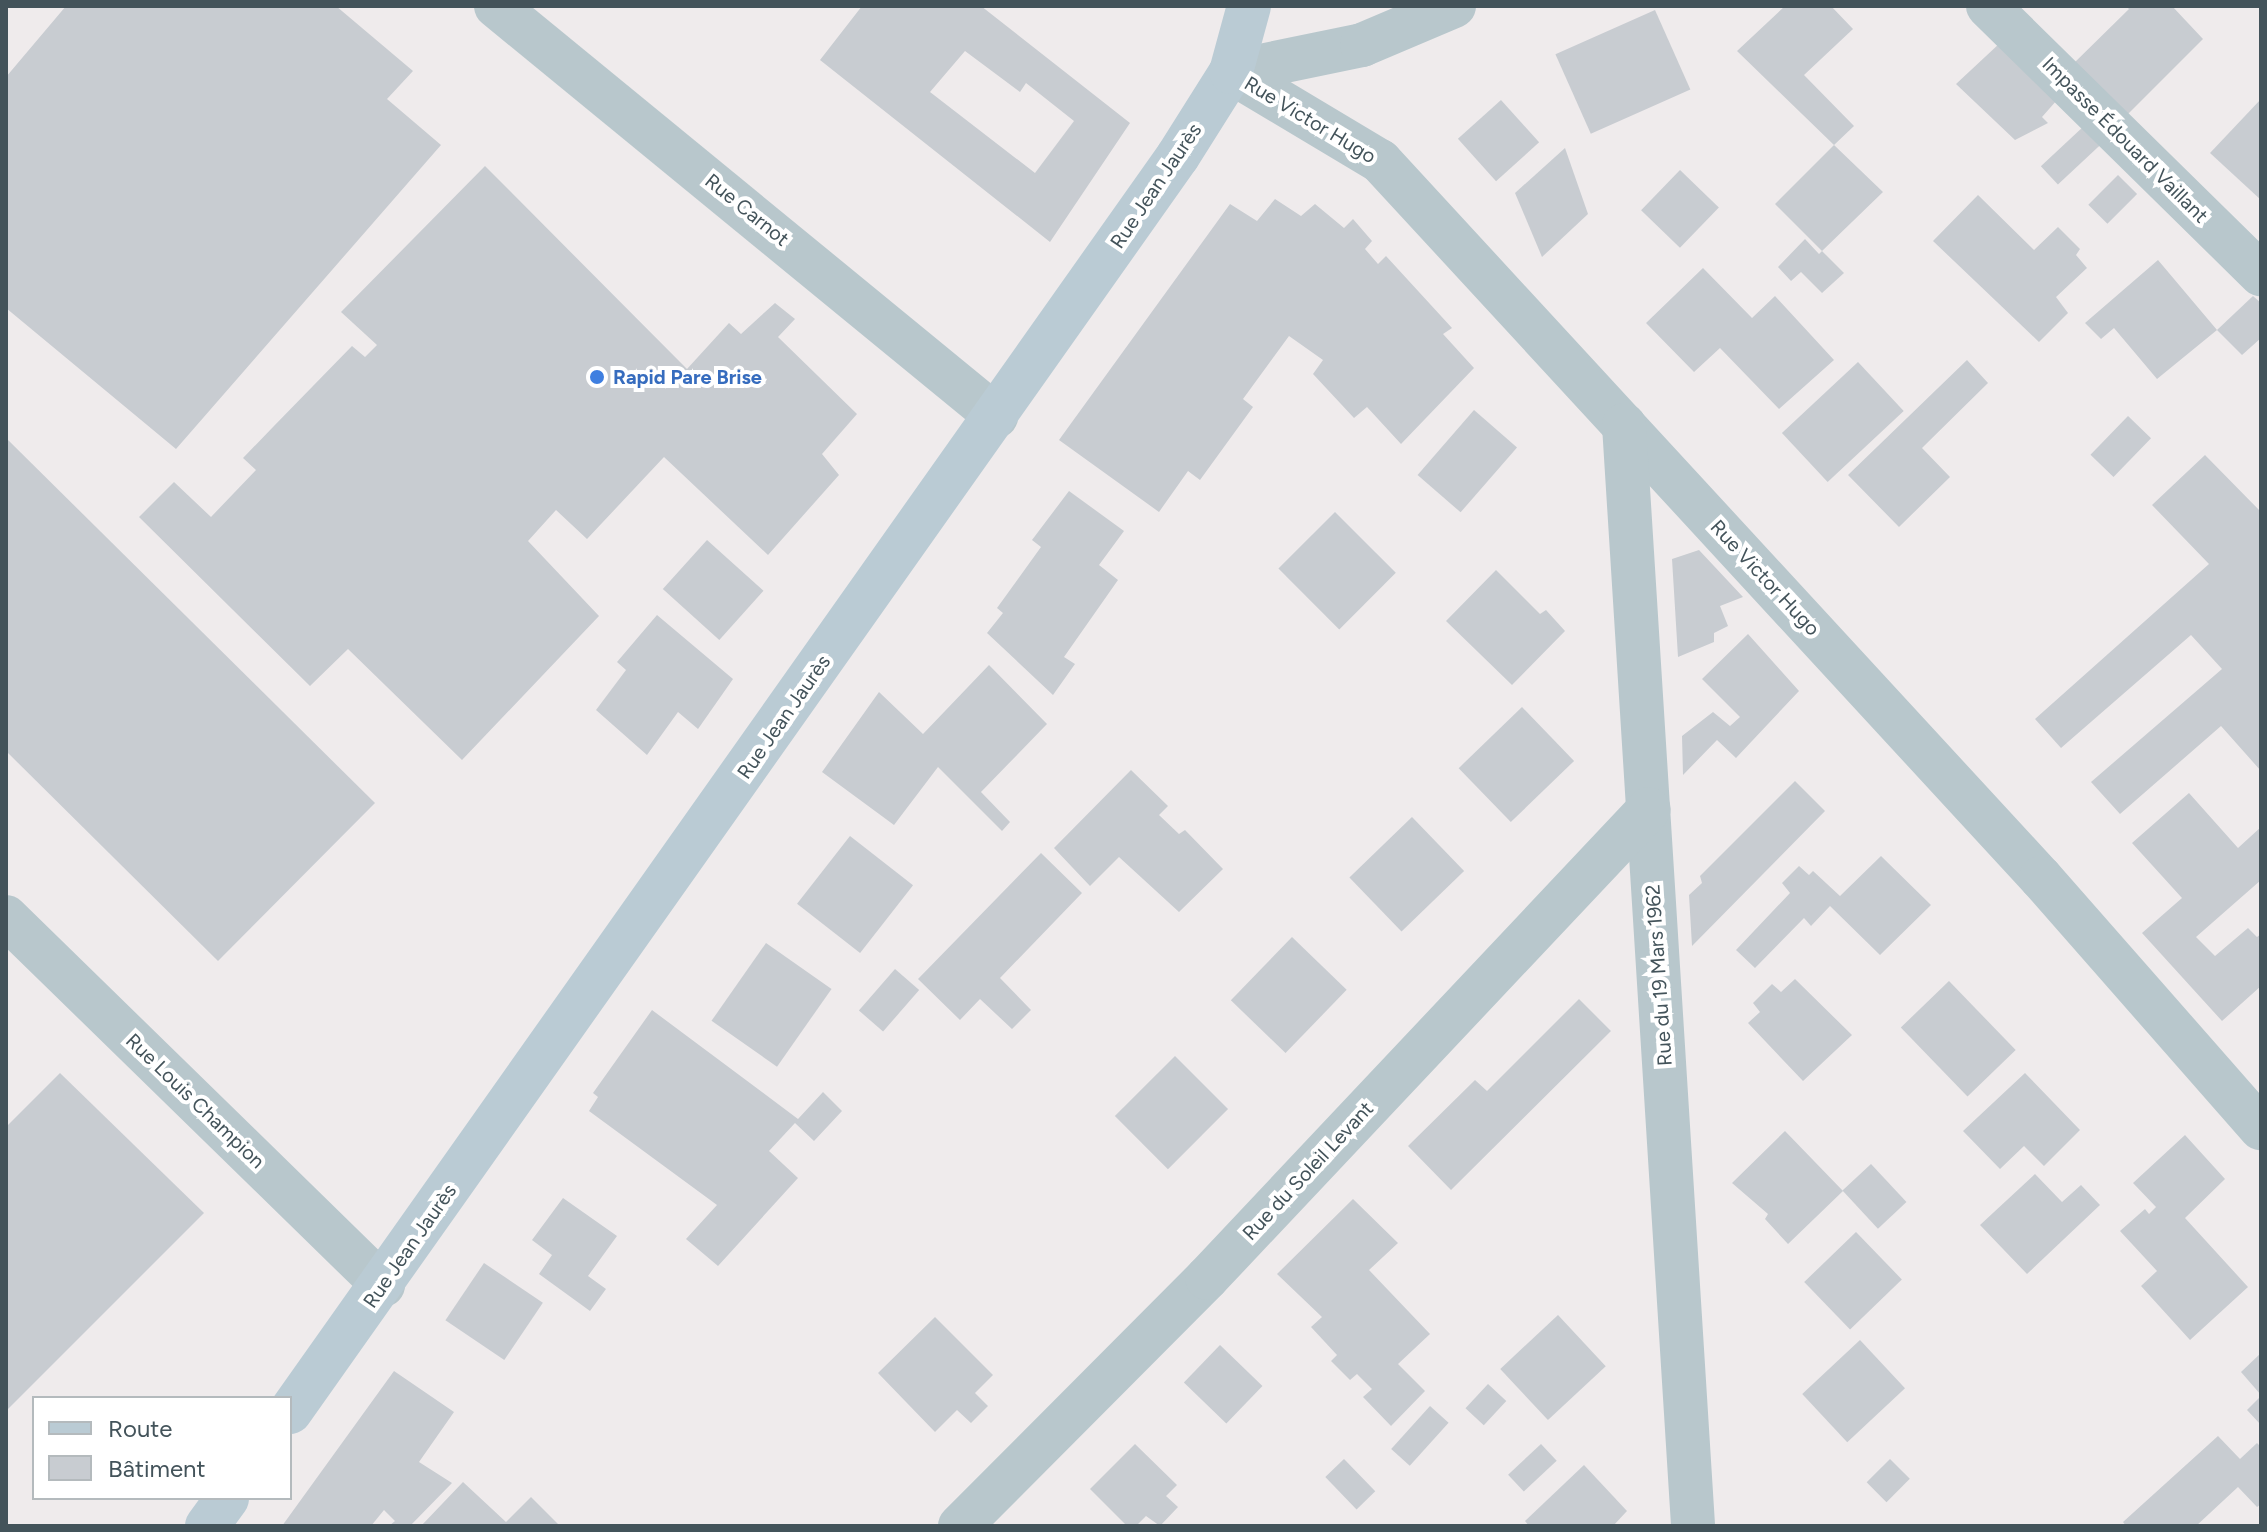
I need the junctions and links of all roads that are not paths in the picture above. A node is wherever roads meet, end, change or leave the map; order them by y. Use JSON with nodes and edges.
{"nodes":[{"id":1,"x":496,"y":6,"type":"edge"},
{"id":2,"x":1249,"y":6,"type":"edge"},
{"id":3,"x":1454,"y":6,"type":"edge"},
{"id":4,"x":1988,"y":6,"type":"edge"},
{"id":5,"x":1231,"y":72,"type":"junction"},
{"id":6,"x":2261,"y":274,"type":"edge"},
{"id":7,"x":996,"y":416,"type":"junction"},
{"id":8,"x":1624,"y":425,"type":"junction"},
{"id":9,"x":1649,"y":809,"type":"junction"},
{"id":10,"x":6,"y":917,"type":"edge"},
{"id":11,"x":2261,"y":1128,"type":"edge"},
{"id":12,"x":383,"y":1285,"type":"junction"},
{"id":13,"x":292,"y":1409,"type":"edge"},
{"id":14,"x":226,"y":1500,"type":"edge"},
{"id":15,"x":207,"y":1526,"type":"edge"},
{"id":16,"x":960,"y":1526,"type":"edge"},
{"id":17,"x":1693,"y":1526,"type":"edge"}],
"edges":[{"from":1,"to":7,"type":"street","name":"Rue Carnot"},
{"from":2,"to":5,"type":"street","name":"Rue Jean Jaurès"},
{"from":3,"to":5,"type":"street"},
{"from":4,"to":6,"type":"street","name":"Impasse Édouard Vaillant"},
{"from":5,"to":7,"type":"street","name":"Rue Jean Jaurès"},
{"from":5,"to":8,"type":"street","name":"Rue Victor Hugo"},
{"from":7,"to":12,"type":"street","name":"Rue Jean Jaurès"},
{"from":8,"to":9,"type":"street","name":"Rue du 19 Mars 1962"},
{"from":8,"to":11,"type":"street","name":"Rue Victor Hugo"},
{"from":9,"to":16,"type":"street","name":"Rue du Soleil Levant"},
{"from":9,"to":17,"type":"street","name":"Rue du 19 Mars 1962"},
{"from":10,"to":12,"type":"street","name":"Rue Louis Champion"},
{"from":12,"to":13,"type":"street","name":"Rue Jean Jaurès"},
{"from":14,"to":15,"type":"street"}]}
